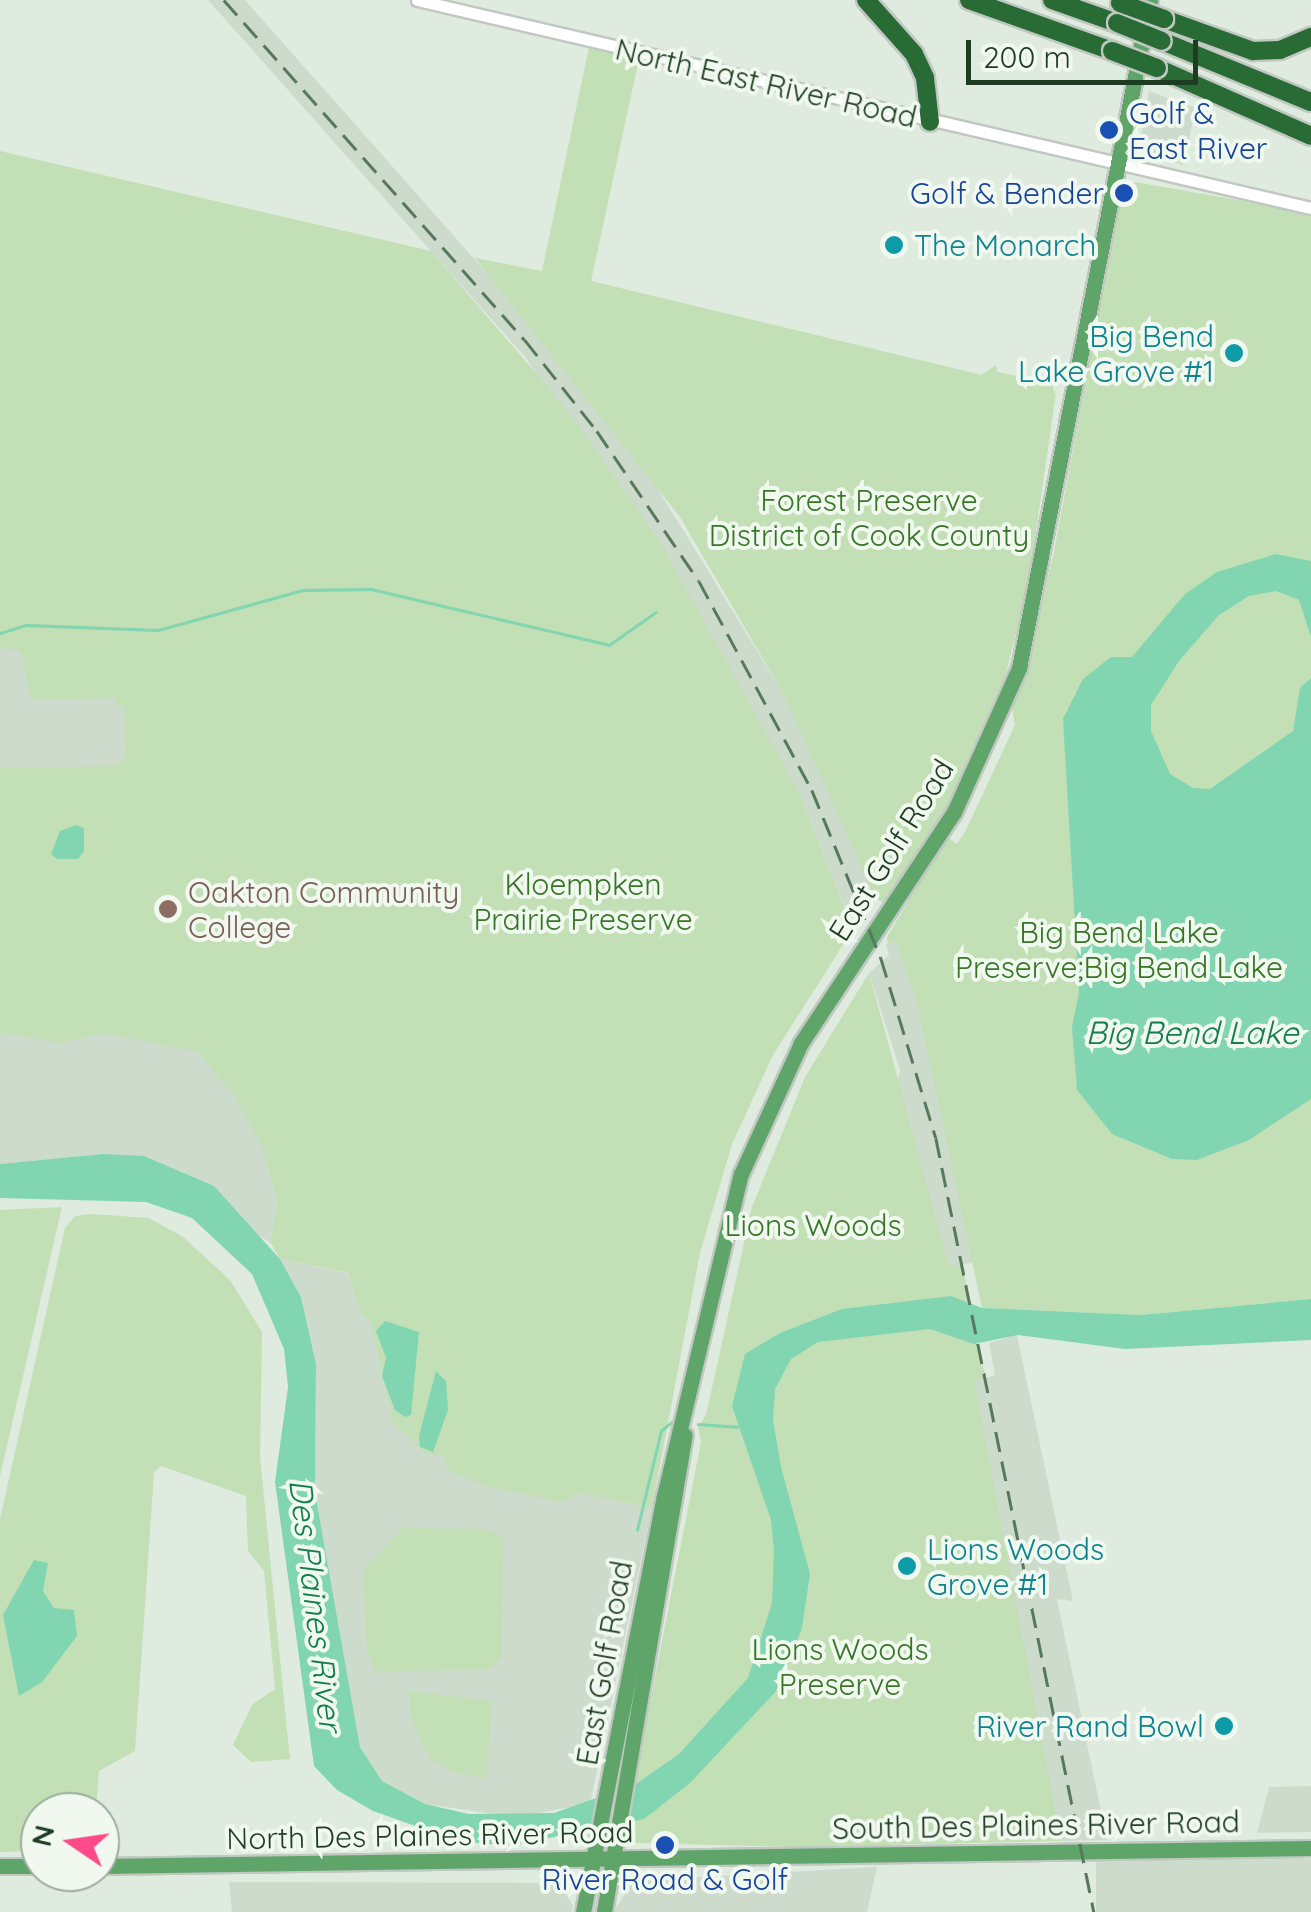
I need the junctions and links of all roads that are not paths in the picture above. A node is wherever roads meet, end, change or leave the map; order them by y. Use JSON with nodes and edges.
{"nodes":[{"id":1,"x":417,"y":0,"type":"edge"},
{"id":2,"x":866,"y":0,"type":"edge"},
{"id":3,"x":969,"y":0,"type":"edge"},
{"id":4,"x":1052,"y":0,"type":"edge"},
{"id":5,"x":1140,"y":0,"type":"edge"},
{"id":6,"x":1150,"y":0,"type":"edge"},
{"id":7,"x":1116,"y":2,"type":"edge"},
{"id":8,"x":1311,"y":37,"type":"edge"},
{"id":9,"x":1129,"y":90,"type":"junction"},
{"id":10,"x":1311,"y":102,"type":"edge"},
{"id":11,"x":930,"y":122,"type":"junction"},
{"id":12,"x":1311,"y":136,"type":"edge"},
{"id":13,"x":1115,"y":166,"type":"junction"},
{"id":14,"x":1311,"y":208,"type":"edge"},
{"id":15,"x":684,"y":1426,"type":"junction"},
{"id":16,"x":1311,"y":1848,"type":"edge"},
{"id":17,"x":762,"y":1857,"type":"joint"},
{"id":18,"x":595,"y":1860,"type":"junction"},
{"id":19,"x":615,"y":1860,"type":"junction"},
{"id":20,"x":120,"y":1866,"type":"edge"},
{"id":21,"x":583,"y":1912,"type":"edge"},
{"id":22,"x":604,"y":1912,"type":"edge"}],
"edges":[{"from":1,"to":11,"type":"street","name":"North East River Road"},
{"from":2,"to":11,"type":"highway"},
{"from":3,"to":12,"type":"highway","bridge":true},
{"from":4,"to":10,"type":"highway","bridge":true},
{"from":5,"to":9,"type":"main road"},
{"from":6,"to":9,"type":"main road"},
{"from":7,"to":8,"type":"highway","bridge":true},
{"from":9,"to":13,"type":"main road","name":"East Golf Road"},
{"from":11,"to":13,"type":"street","name":"North East River Road"},
{"from":13,"to":14,"type":"street","name":"North East River Road"},
{"from":13,"to":15,"type":"main road","name":"East Golf Road"},
{"from":15,"to":18,"type":"main road","name":"East Golf Road"},
{"from":15,"to":19,"type":"main road","name":"East Golf Road"},
{"from":16,"to":17,"type":"main road","name":"South Des Plaines River Road"},
{"from":17,"to":19,"type":"main road","name":"North Des Plaines River Road"},
{"from":18,"to":19,"type":"main road","name":"North Des Plaines River Road"},
{"from":18,"to":20,"type":"main road","name":"North Des Plaines River Road"},
{"from":18,"to":21,"type":"main road","name":"East Golf Road"},
{"from":19,"to":22,"type":"main road","name":"East Golf Road"}]}
